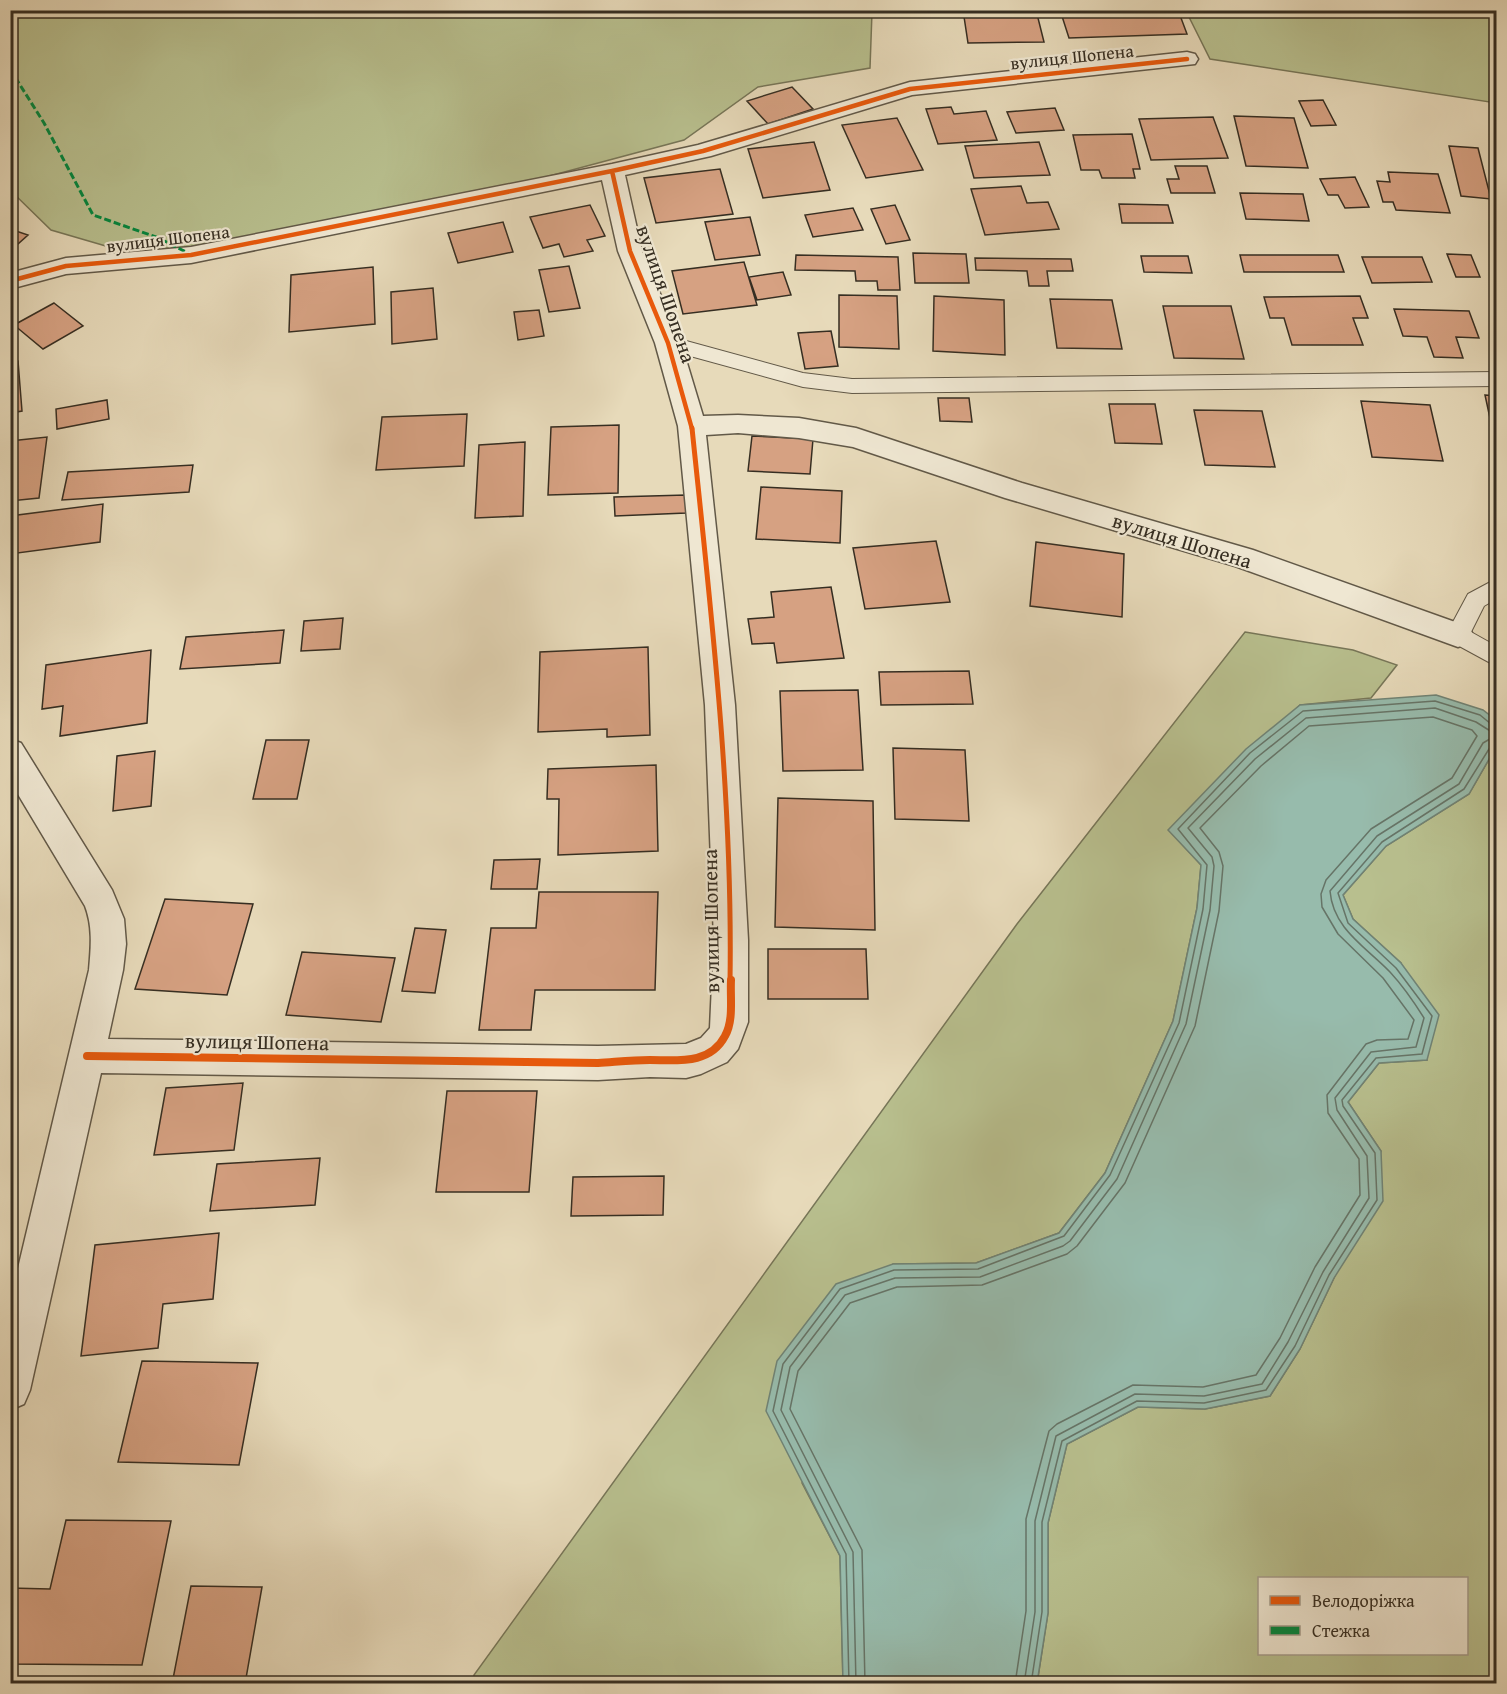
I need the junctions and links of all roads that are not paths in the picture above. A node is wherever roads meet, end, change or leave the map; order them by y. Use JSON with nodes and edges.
{"nodes":[{"id":1,"x":1187,"y":59,"type":"dead end"},
{"id":2,"x":612,"y":171,"type":"junction"},
{"id":3,"x":10,"y":281,"type":"edge"},
{"id":4,"x":668,"y":343,"type":"junction"},
{"id":5,"x":1497,"y":379,"type":"edge"},
{"id":6,"x":692,"y":426,"type":"junction"},
{"id":7,"x":1497,"y":588,"type":"edge"},
{"id":8,"x":1458,"y":635,"type":"junction"},
{"id":9,"x":1497,"y":657,"type":"edge"},
{"id":10,"x":10,"y":752,"type":"edge"},
{"id":11,"x":87,"y":1056,"type":"junction"},
{"id":12,"x":10,"y":1390,"type":"edge"}],
"edges":[{"from":1,"to":2,"type":"street","name":"вулиця Шопена"},
{"from":2,"to":3,"type":"street","name":"вулиця Шопена"},
{"from":2,"to":4,"type":"street","name":"вулиця Шопена"},
{"from":4,"to":5,"type":"lane"},
{"from":4,"to":6,"type":"street","name":"вулиця Шопена"},
{"from":6,"to":8,"type":"street","name":"вулиця Шопена"},
{"from":6,"to":11,"type":"street","name":"вулиця Шопена"},
{"from":7,"to":8,"type":"lane"},
{"from":8,"to":9,"type":"lane"},
{"from":10,"to":11,"type":"street"},
{"from":11,"to":12,"type":"street"}]}
